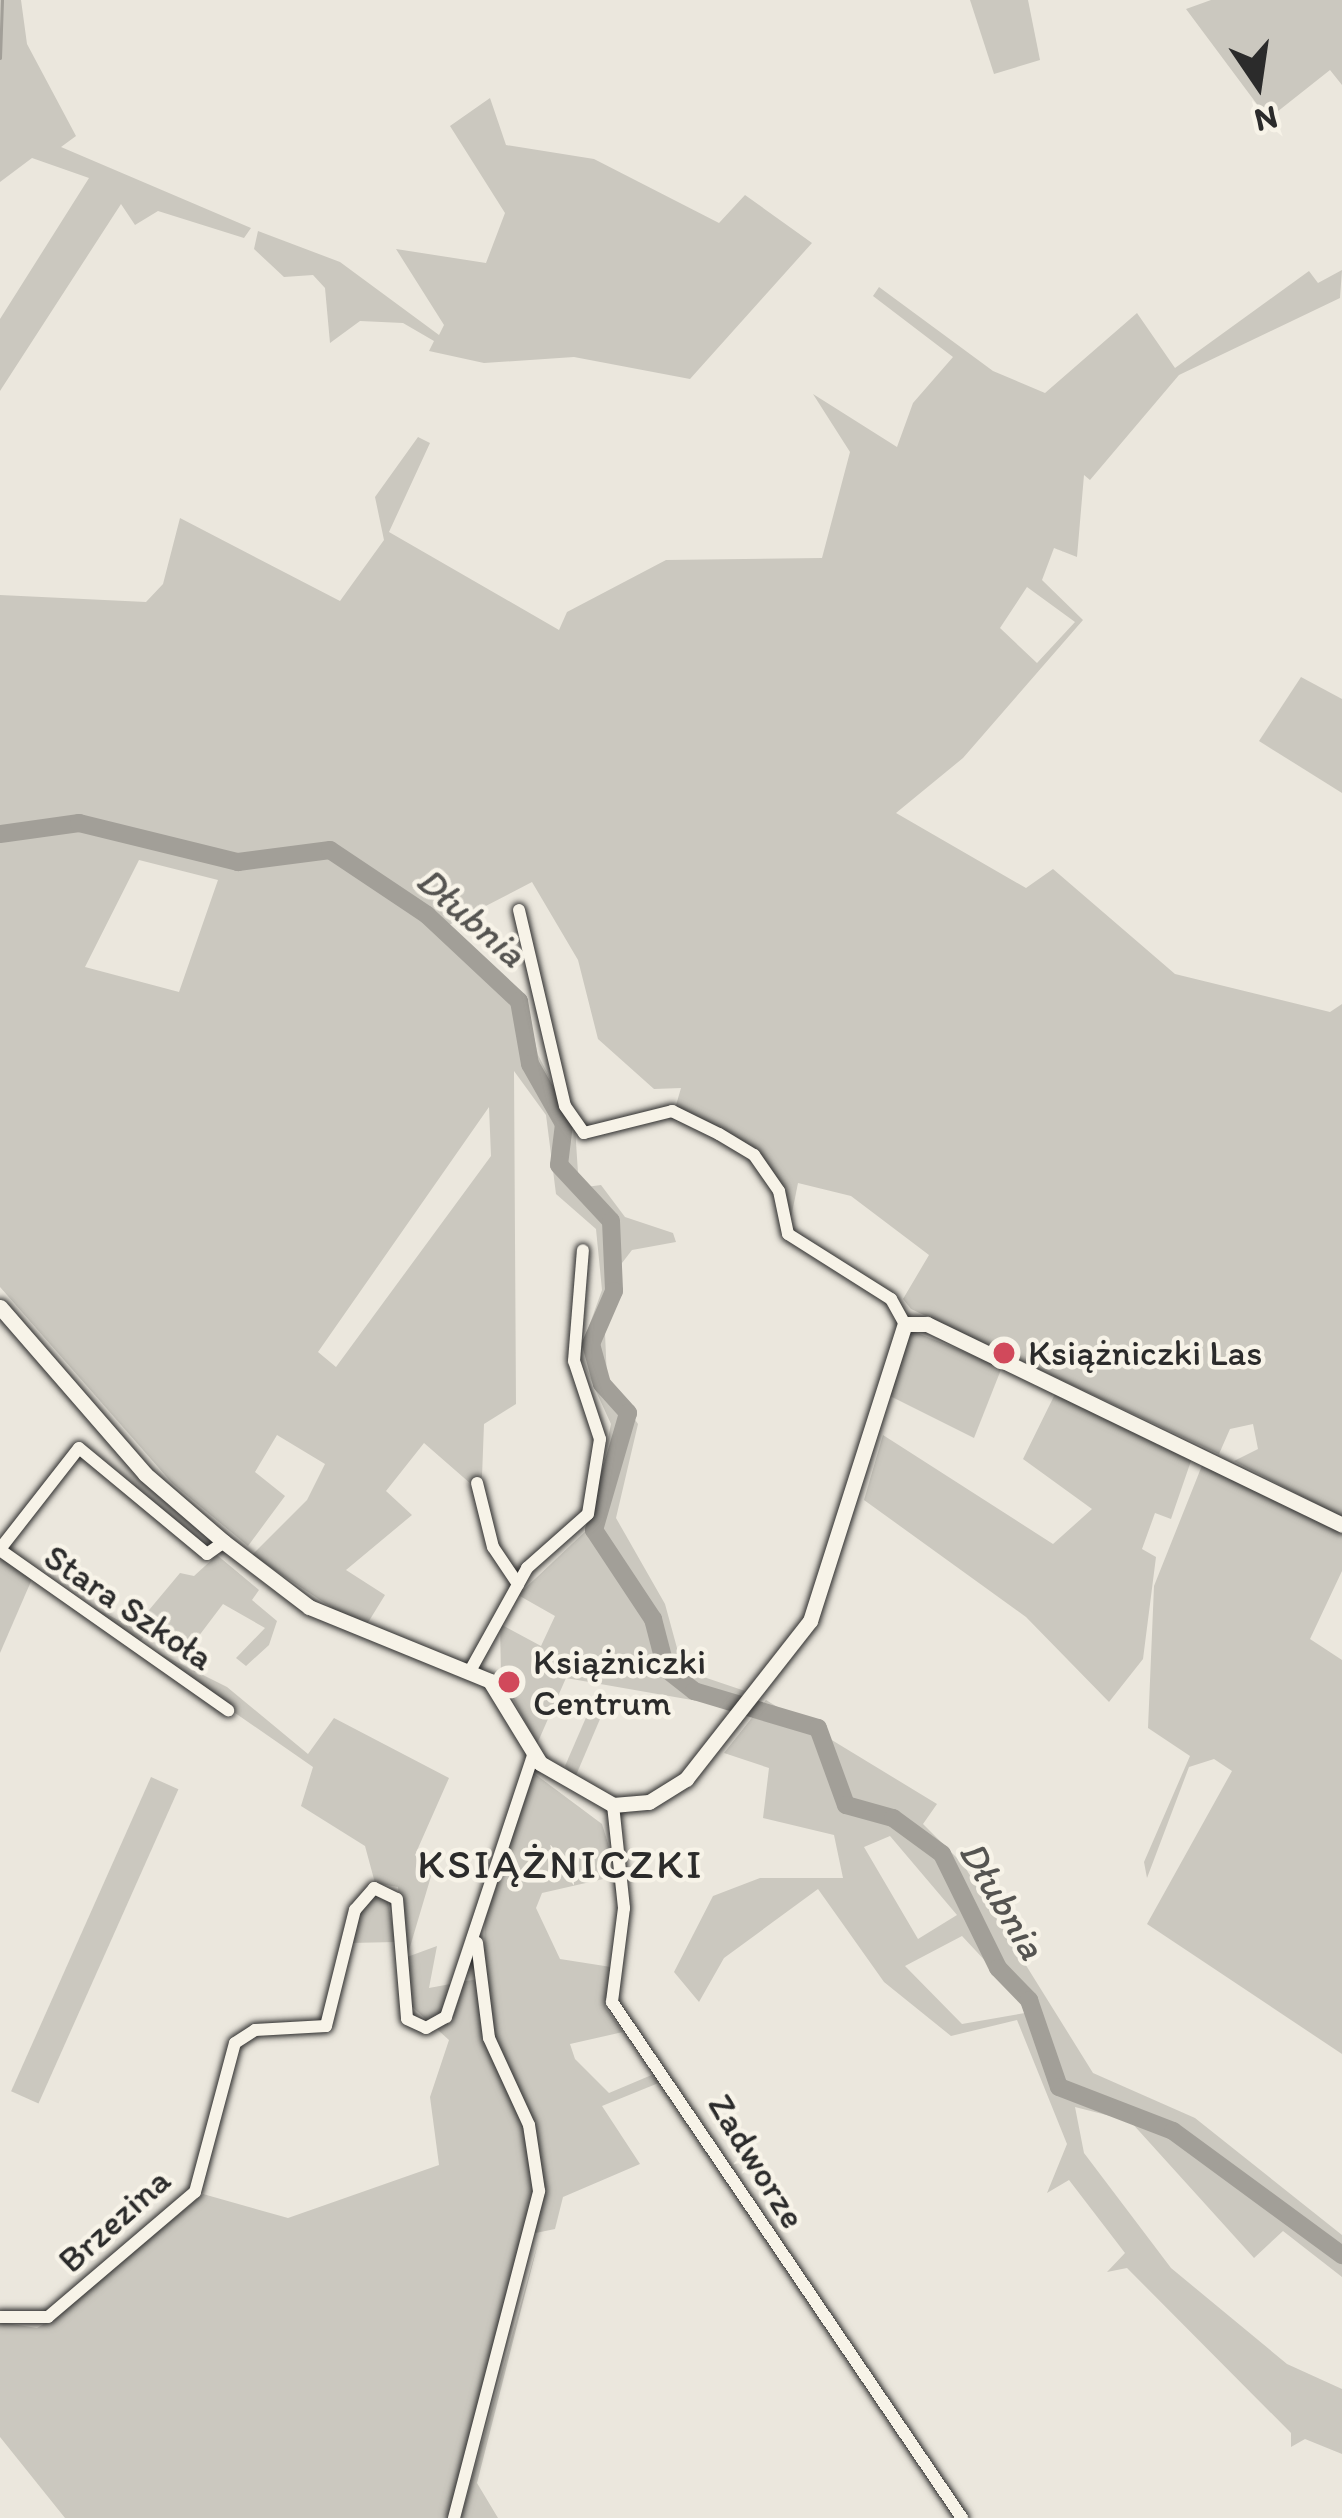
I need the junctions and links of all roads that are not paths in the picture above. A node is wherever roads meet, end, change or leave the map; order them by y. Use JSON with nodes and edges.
{"nodes":[{"id":1,"x":519,"y":910,"type":"dead end"},
{"id":2,"x":583,"y":1250,"type":"dead end"},
{"id":3,"x":0,"y":1307,"type":"edge"},
{"id":4,"x":905,"y":1324,"type":"junction"},
{"id":5,"x":477,"y":1483,"type":"dead end"},
{"id":6,"x":1342,"y":1525,"type":"edge"},
{"id":7,"x":224,"y":1542,"type":"junction"},
{"id":8,"x":0,"y":1550,"type":"edge"},
{"id":9,"x":518,"y":1584,"type":"junction"},
{"id":10,"x":470,"y":1671,"type":"junction"},
{"id":11,"x":228,"y":1710,"type":"dead end"},
{"id":12,"x":533,"y":1756,"type":"junction"},
{"id":13,"x":613,"y":1805,"type":"junction"},
{"id":14,"x":476,"y":1936,"type":"junction"},
{"id":15,"x":0,"y":2317,"type":"edge"},
{"id":16,"x":454,"y":2518,"type":"edge"},
{"id":17,"x":962,"y":2518,"type":"edge"}],
"edges":[{"from":1,"to":4,"type":"street"},
{"from":2,"to":9,"type":"street"},
{"from":3,"to":7,"type":"street"},
{"from":4,"to":6,"type":"street"},
{"from":4,"to":13,"type":"street"},
{"from":5,"to":9,"type":"street"},
{"from":7,"to":8,"type":"street","name":"Stara Szkoła"},
{"from":7,"to":10,"type":"street"},
{"from":8,"to":11,"type":"street","name":"Stara Szkoła"},
{"from":9,"to":10,"type":"street"},
{"from":10,"to":12,"type":"street"},
{"from":12,"to":13,"type":"street"},
{"from":12,"to":14,"type":"street","name":"Brzezina"},
{"from":13,"to":17,"type":"street","name":"Zadworze"},
{"from":14,"to":15,"type":"street","name":"Brzezina"},
{"from":14,"to":16,"type":"street"}]}
